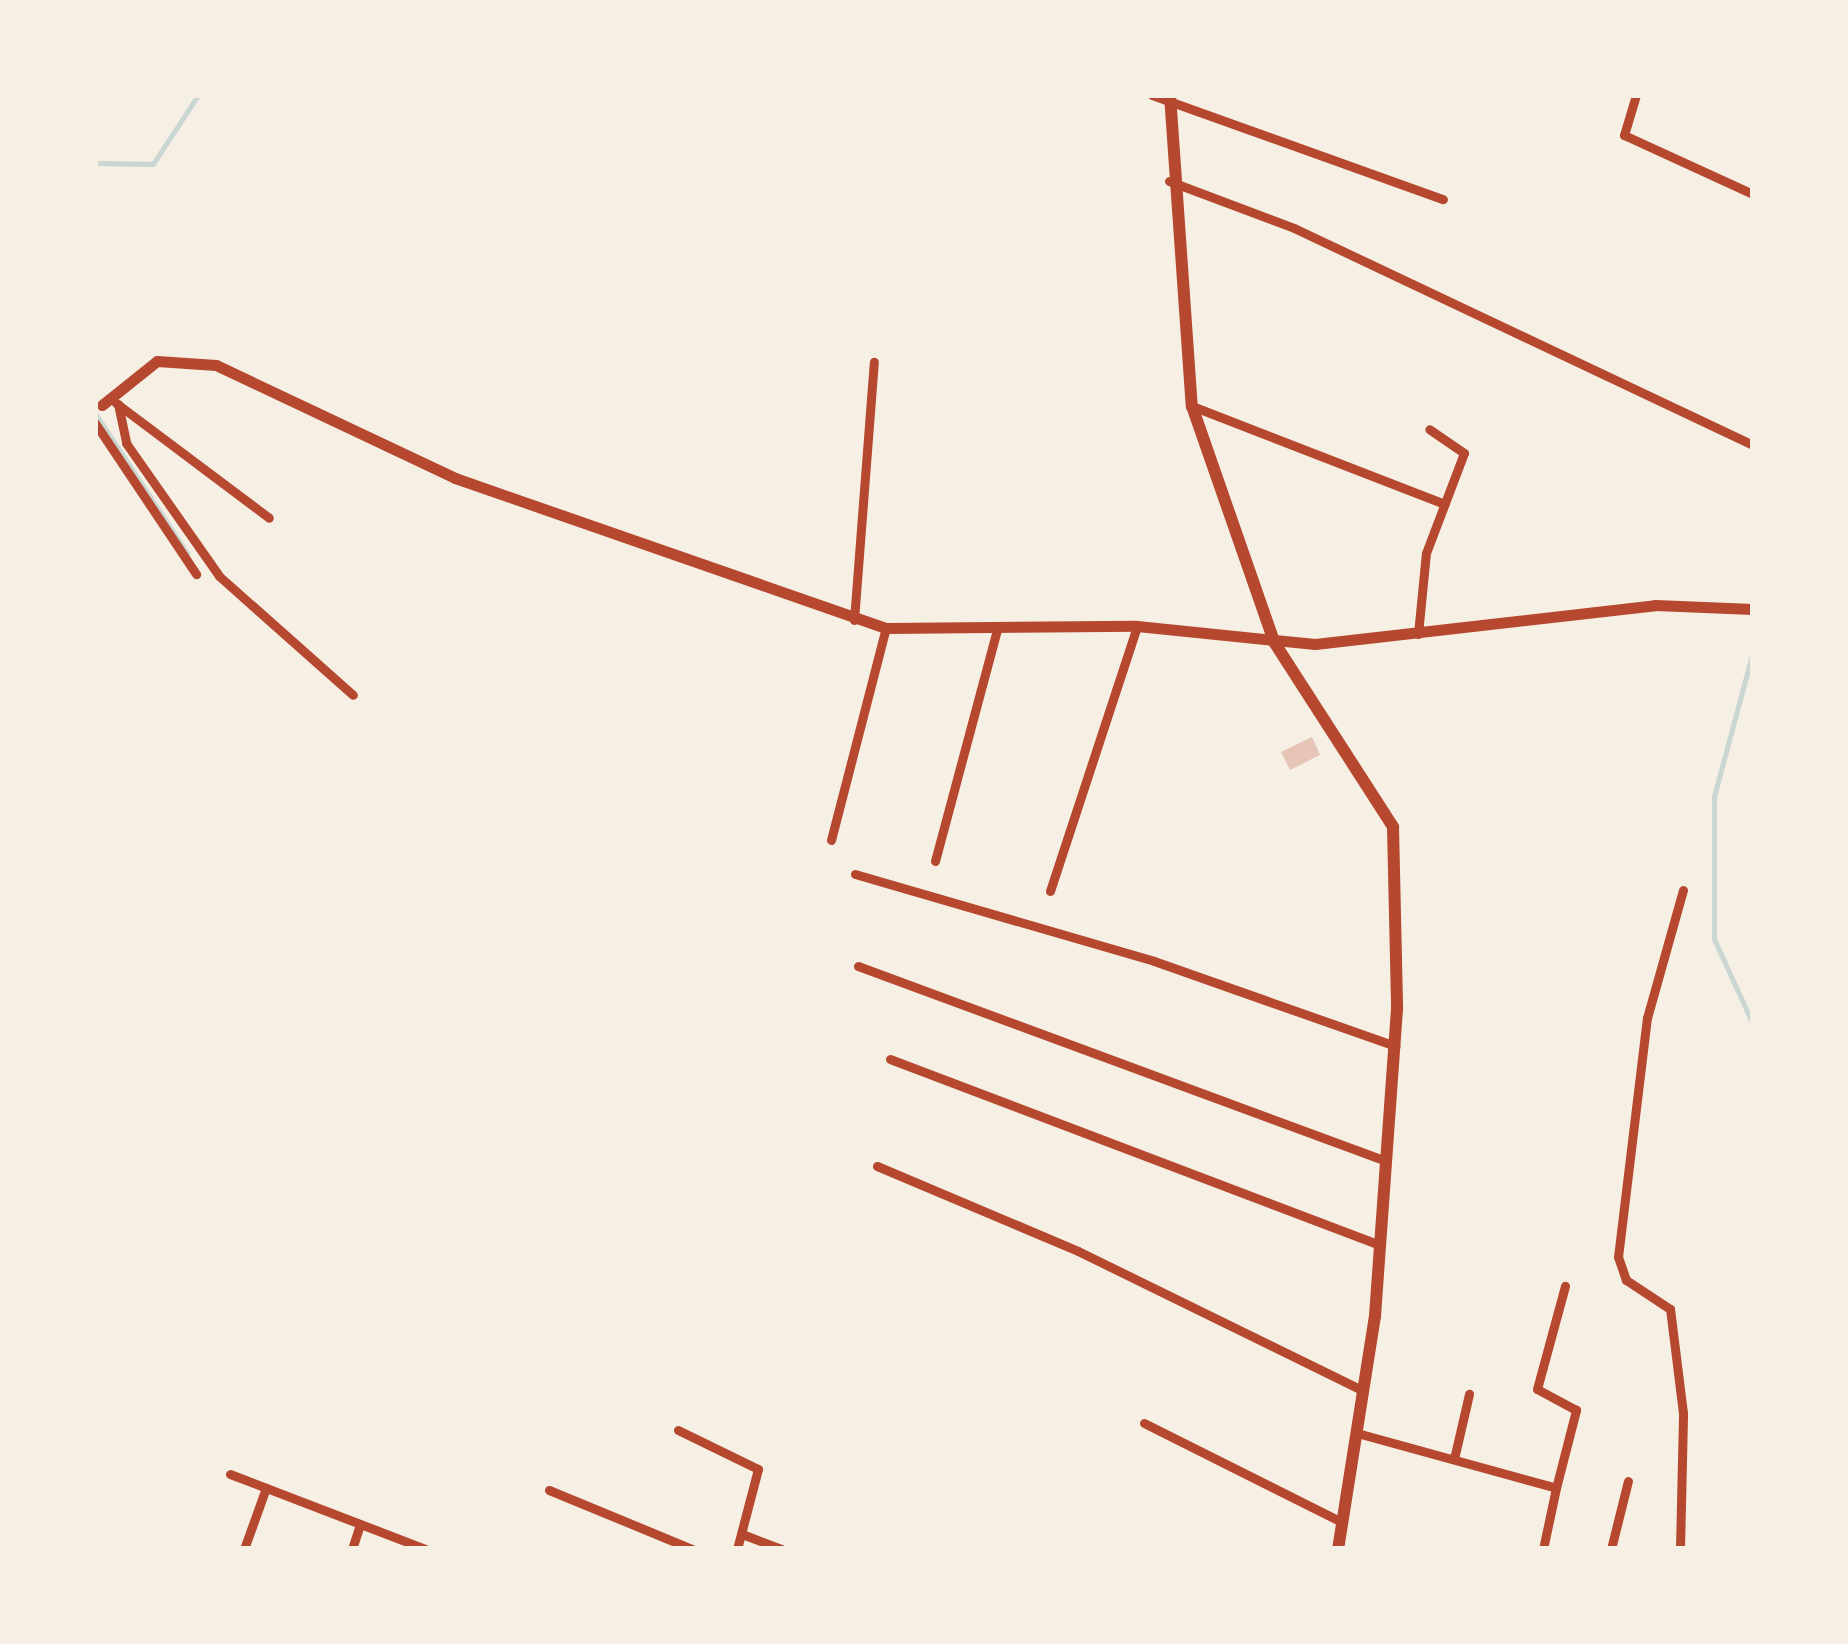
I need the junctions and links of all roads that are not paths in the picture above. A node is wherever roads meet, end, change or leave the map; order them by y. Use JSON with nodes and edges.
{"nodes":[{"id":1,"x":1152,"y":95,"type":"edge"},
{"id":2,"x":1636,"y":95,"type":"edge"},
{"id":3,"x":1169,"y":98,"type":"edge"},
{"id":4,"x":1170,"y":181,"type":"junction"},
{"id":5,"x":1753,"y":194,"type":"edge"},
{"id":6,"x":1442,"y":199,"type":"dead end"},
{"id":7,"x":874,"y":362,"type":"dead end"},
{"id":8,"x":106,"y":404,"type":"edge"},
{"id":9,"x":1192,"y":406,"type":"junction"},
{"id":10,"x":95,"y":423,"type":"edge"},
{"id":11,"x":1428,"y":429,"type":"dead end"},
{"id":12,"x":1753,"y":446,"type":"edge"},
{"id":13,"x":1445,"y":504,"type":"junction"},
{"id":14,"x":269,"y":518,"type":"dead end"},
{"id":15,"x":196,"y":574,"type":"dead end"},
{"id":16,"x":1750,"y":609,"type":"edge"},
{"id":17,"x":854,"y":622,"type":"junction"},
{"id":18,"x":998,"y":626,"type":"junction"},
{"id":19,"x":1136,"y":626,"type":"junction"},
{"id":20,"x":886,"y":628,"type":"junction"},
{"id":21,"x":1418,"y":634,"type":"junction"},
{"id":22,"x":1274,"y":642,"type":"junction"},
{"id":23,"x":354,"y":696,"type":"dead end"},
{"id":24,"x":831,"y":840,"type":"dead end"},
{"id":25,"x":935,"y":861,"type":"dead end"},
{"id":26,"x":855,"y":874,"type":"dead end"},
{"id":27,"x":1683,"y":890,"type":"dead end"},
{"id":28,"x":1050,"y":891,"type":"dead end"},
{"id":29,"x":858,"y":966,"type":"dead end"},
{"id":30,"x":1394,"y":1046,"type":"junction"},
{"id":31,"x":890,"y":1059,"type":"dead end"},
{"id":32,"x":1386,"y":1161,"type":"junction"},
{"id":33,"x":877,"y":1166,"type":"dead end"},
{"id":34,"x":1380,"y":1245,"type":"junction"},
{"id":35,"x":1565,"y":1286,"type":"dead end"},
{"id":36,"x":1364,"y":1392,"type":"junction"},
{"id":37,"x":1469,"y":1394,"type":"dead end"},
{"id":38,"x":1144,"y":1423,"type":"dead end"},
{"id":39,"x":678,"y":1430,"type":"dead end"},
{"id":40,"x":1357,"y":1432,"type":"junction"},
{"id":41,"x":1454,"y":1459,"type":"junction"},
{"id":42,"x":230,"y":1474,"type":"dead end"},
{"id":43,"x":1628,"y":1481,"type":"dead end"},
{"id":44,"x":266,"y":1488,"type":"junction"},
{"id":45,"x":1556,"y":1488,"type":"junction"},
{"id":46,"x":549,"y":1490,"type":"dead end"},
{"id":47,"x":1342,"y":1522,"type":"junction"},
{"id":48,"x":360,"y":1524,"type":"junction"},
{"id":49,"x":742,"y":1534,"type":"junction"},
{"id":50,"x":244,"y":1549,"type":"edge"},
{"id":51,"x":352,"y":1549,"type":"edge"},
{"id":52,"x":425,"y":1549,"type":"edge"},
{"id":53,"x":692,"y":1549,"type":"edge"},
{"id":54,"x":736,"y":1549,"type":"edge"},
{"id":55,"x":781,"y":1549,"type":"edge"},
{"id":56,"x":1338,"y":1549,"type":"edge"},
{"id":57,"x":1543,"y":1549,"type":"edge"},
{"id":58,"x":1611,"y":1549,"type":"edge"},
{"id":59,"x":1680,"y":1549,"type":"edge"}],
"edges":[{"from":1,"to":3,"type":"street"},
{"from":2,"to":5,"type":"street"},
{"from":3,"to":4,"type":"main road"},
{"from":3,"to":6,"type":"street"},
{"from":4,"to":9,"type":"main road"},
{"from":4,"to":12,"type":"street"},
{"from":7,"to":17,"type":"street"},
{"from":8,"to":14,"type":"street"},
{"from":8,"to":17,"type":"street"},
{"from":8,"to":23,"type":"street"},
{"from":9,"to":13,"type":"street"},
{"from":9,"to":22,"type":"main road"},
{"from":10,"to":15,"type":"street"},
{"from":11,"to":13,"type":"street"},
{"from":13,"to":21,"type":"street"},
{"from":16,"to":21,"type":"street"},
{"from":17,"to":20,"type":"street"},
{"from":18,"to":19,"type":"street"},
{"from":18,"to":20,"type":"street"},
{"from":18,"to":25,"type":"street"},
{"from":19,"to":22,"type":"street"},
{"from":19,"to":28,"type":"street"},
{"from":20,"to":24,"type":"street"},
{"from":21,"to":22,"type":"street"},
{"from":22,"to":30,"type":"main road"},
{"from":26,"to":30,"type":"street"},
{"from":27,"to":59,"type":"street"},
{"from":29,"to":32,"type":"street"},
{"from":30,"to":32,"type":"main road"},
{"from":31,"to":34,"type":"street"},
{"from":32,"to":34,"type":"main road"},
{"from":33,"to":36,"type":"street"},
{"from":34,"to":36,"type":"main road"},
{"from":35,"to":45,"type":"street"},
{"from":36,"to":40,"type":"main road"},
{"from":37,"to":41,"type":"street"},
{"from":38,"to":47,"type":"street"},
{"from":39,"to":49,"type":"street"},
{"from":40,"to":41,"type":"street"},
{"from":40,"to":47,"type":"main road"},
{"from":41,"to":45,"type":"street"},
{"from":42,"to":44,"type":"street"},
{"from":43,"to":58,"type":"street"},
{"from":44,"to":48,"type":"street"},
{"from":44,"to":50,"type":"street"},
{"from":45,"to":57,"type":"street"},
{"from":46,"to":53,"type":"street"},
{"from":47,"to":56,"type":"main road"},
{"from":48,"to":51,"type":"street"},
{"from":48,"to":52,"type":"street"},
{"from":49,"to":54,"type":"street"},
{"from":49,"to":55,"type":"street"}]}
